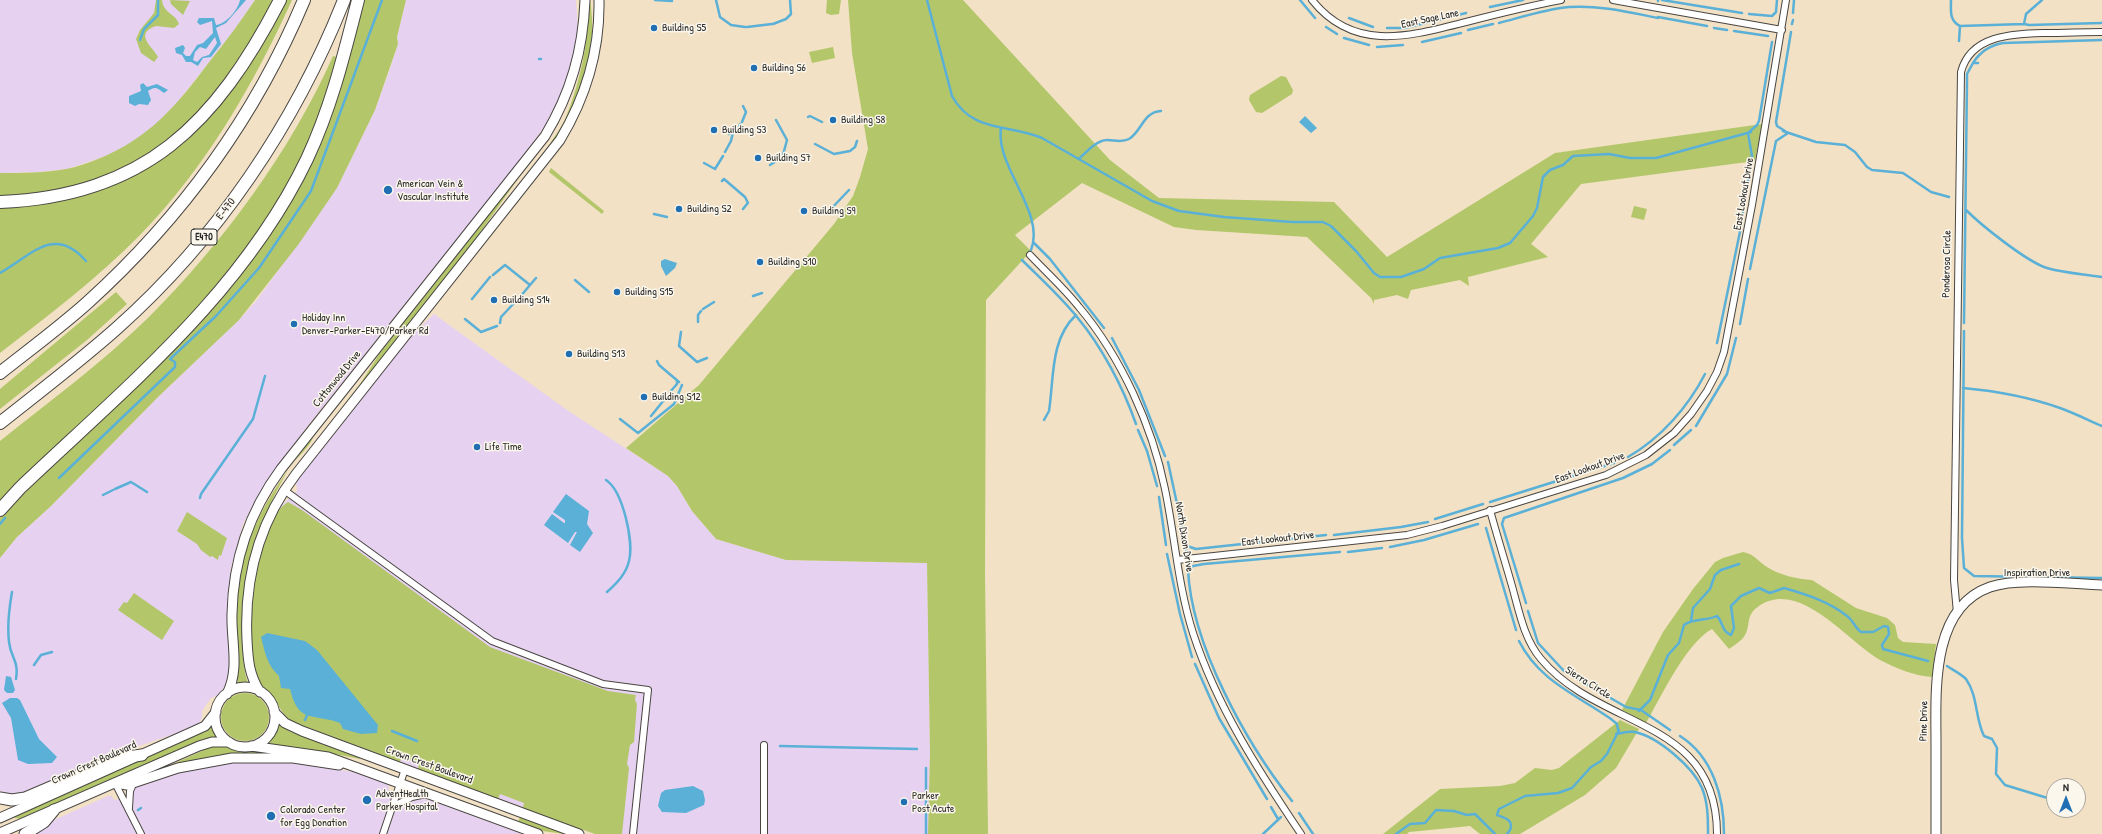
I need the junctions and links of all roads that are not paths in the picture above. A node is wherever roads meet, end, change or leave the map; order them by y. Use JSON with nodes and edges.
{"nodes":[{"id":1,"x":280,"y":0,"type":"edge"},
{"id":2,"x":304,"y":0,"type":"edge"},
{"id":3,"x":344,"y":0,"type":"edge"},
{"id":4,"x":358,"y":0,"type":"edge"},
{"id":5,"x":585,"y":0,"type":"edge"},
{"id":6,"x":599,"y":0,"type":"edge"},
{"id":7,"x":1312,"y":0,"type":"edge"},
{"id":8,"x":1561,"y":0,"type":"edge"},
{"id":9,"x":1613,"y":0,"type":"edge"},
{"id":10,"x":1786,"y":0,"type":"edge"},
{"id":11,"x":1782,"y":30,"type":"junction"},
{"id":12,"x":2102,"y":32,"type":"edge"},
{"id":13,"x":0,"y":202,"type":"edge"},
{"id":14,"x":1030,"y":255,"type":"dead end"},
{"id":15,"x":0,"y":373,"type":"edge"},
{"id":16,"x":0,"y":423,"type":"edge"},
{"id":17,"x":284,"y":490,"type":"junction"},
{"id":18,"x":0,"y":510,"type":"edge"},
{"id":19,"x":1490,"y":510,"type":"junction"},
{"id":20,"x":1177,"y":560,"type":"junction"},
{"id":21,"x":2102,"y":586,"type":"edge"},
{"id":22,"x":1957,"y":613,"type":"junction"},
{"id":23,"x":260,"y":692,"type":"junction"},
{"id":24,"x":227,"y":694,"type":"junction"},
{"id":25,"x":216,"y":712,"type":"junction"},
{"id":26,"x":274,"y":712,"type":"junction"},
{"id":27,"x":229,"y":742,"type":"junction"},
{"id":28,"x":764,"y":745,"type":"dead end"},
{"id":29,"x":251,"y":746,"type":"junction"},
{"id":30,"x":142,"y":755,"type":"junction"},
{"id":31,"x":353,"y":767,"type":"junction"},
{"id":32,"x":405,"y":769,"type":"junction"},
{"id":33,"x":134,"y":782,"type":"junction"},
{"id":34,"x":116,"y":783,"type":"junction"},
{"id":35,"x":400,"y":783,"type":"junction"},
{"id":36,"x":428,"y":793,"type":"junction"},
{"id":37,"x":0,"y":798,"type":"edge"},
{"id":38,"x":394,"y":806,"type":"junction"},
{"id":39,"x":129,"y":808,"type":"junction"},
{"id":40,"x":511,"y":809,"type":"junction"},
{"id":41,"x":54,"y":810,"type":"junction"},
{"id":42,"x":0,"y":818,"type":"edge"},
{"id":43,"x":506,"y":822,"type":"junction"},
{"id":44,"x":0,"y":833,"type":"edge"},
{"id":45,"x":25,"y":834,"type":"edge"},
{"id":46,"x":141,"y":834,"type":"edge"},
{"id":47,"x":383,"y":834,"type":"edge"},
{"id":48,"x":538,"y":834,"type":"edge"},
{"id":49,"x":579,"y":834,"type":"edge"},
{"id":50,"x":633,"y":834,"type":"edge"},
{"id":51,"x":764,"y":834,"type":"edge"},
{"id":52,"x":1301,"y":834,"type":"edge"},
{"id":53,"x":1717,"y":834,"type":"edge"},
{"id":54,"x":1936,"y":834,"type":"edge"}],
"edges":[{"from":1,"to":13,"type":"highway"},
{"from":2,"to":15,"type":"highway"},
{"from":3,"to":16,"type":"highway","name":"E-470","number":"E470"},
{"from":4,"to":18,"type":"highway"},
{"from":5,"to":24,"type":"main road","name":"Cottonwood Drive"},
{"from":6,"to":17,"type":"main road"},
{"from":7,"to":8,"type":"street","name":"East Sage Lane"},
{"from":9,"to":11,"type":"street"},
{"from":10,"to":11,"type":"street","name":"East Lookout Drive"},
{"from":11,"to":19,"type":"street","name":"East Lookout Drive"},
{"from":12,"to":22,"type":"street","name":"Ponderosa Circle"},
{"from":14,"to":20,"type":"street","name":"North Dixon Drive"},
{"from":17,"to":23,"type":"main road"},
{"from":17,"to":50,"type":"street"},
{"from":19,"to":20,"type":"street","name":"East Lookout Drive"},
{"from":19,"to":53,"type":"street","name":"Sierra Circle"},
{"from":20,"to":52,"type":"street","name":"North Dixon Drive"},
{"from":21,"to":22,"type":"main road","name":"Inspiration Drive"},
{"from":22,"to":54,"type":"main road","name":"Pine Drive"},
{"from":23,"to":24,"type":"main road"},
{"from":23,"to":26,"type":"main road"},
{"from":24,"to":25,"type":"main road"},
{"from":25,"to":27,"type":"main road"},
{"from":25,"to":30,"type":"main road","name":"Crown Crest Boulevard"},
{"from":26,"to":29,"type":"main road"},
{"from":26,"to":32,"type":"main road","name":"Crown Crest Boulevard"},
{"from":27,"to":29,"type":"main road"},
{"from":27,"to":34,"type":"main road"},
{"from":28,"to":51,"type":"street"},
{"from":29,"to":31,"type":"main road"},
{"from":30,"to":37,"type":"highway"},
{"from":30,"to":42,"type":"main road","name":"Crown Crest Boulevard"},
{"from":31,"to":33,"type":"main road"},
{"from":31,"to":35,"type":"main road"},
{"from":32,"to":35,"type":"street"},
{"from":32,"to":40,"type":"main road","name":"Crown Crest Boulevard"},
{"from":33,"to":34,"type":"main road"},
{"from":33,"to":39,"type":"street"},
{"from":34,"to":39,"type":"street"},
{"from":34,"to":41,"type":"main road"},
{"from":35,"to":36,"type":"main road"},
{"from":35,"to":38,"type":"street"},
{"from":36,"to":38,"type":"street"},
{"from":36,"to":43,"type":"main road"},
{"from":38,"to":47,"type":"street"},
{"from":39,"to":46,"type":"street"},
{"from":40,"to":43,"type":"street"},
{"from":40,"to":49,"type":"main road","name":"Crown Crest Boulevard"},
{"from":41,"to":44,"type":"main road"},
{"from":41,"to":45,"type":"highway"},
{"from":43,"to":48,"type":"main road"}]}
